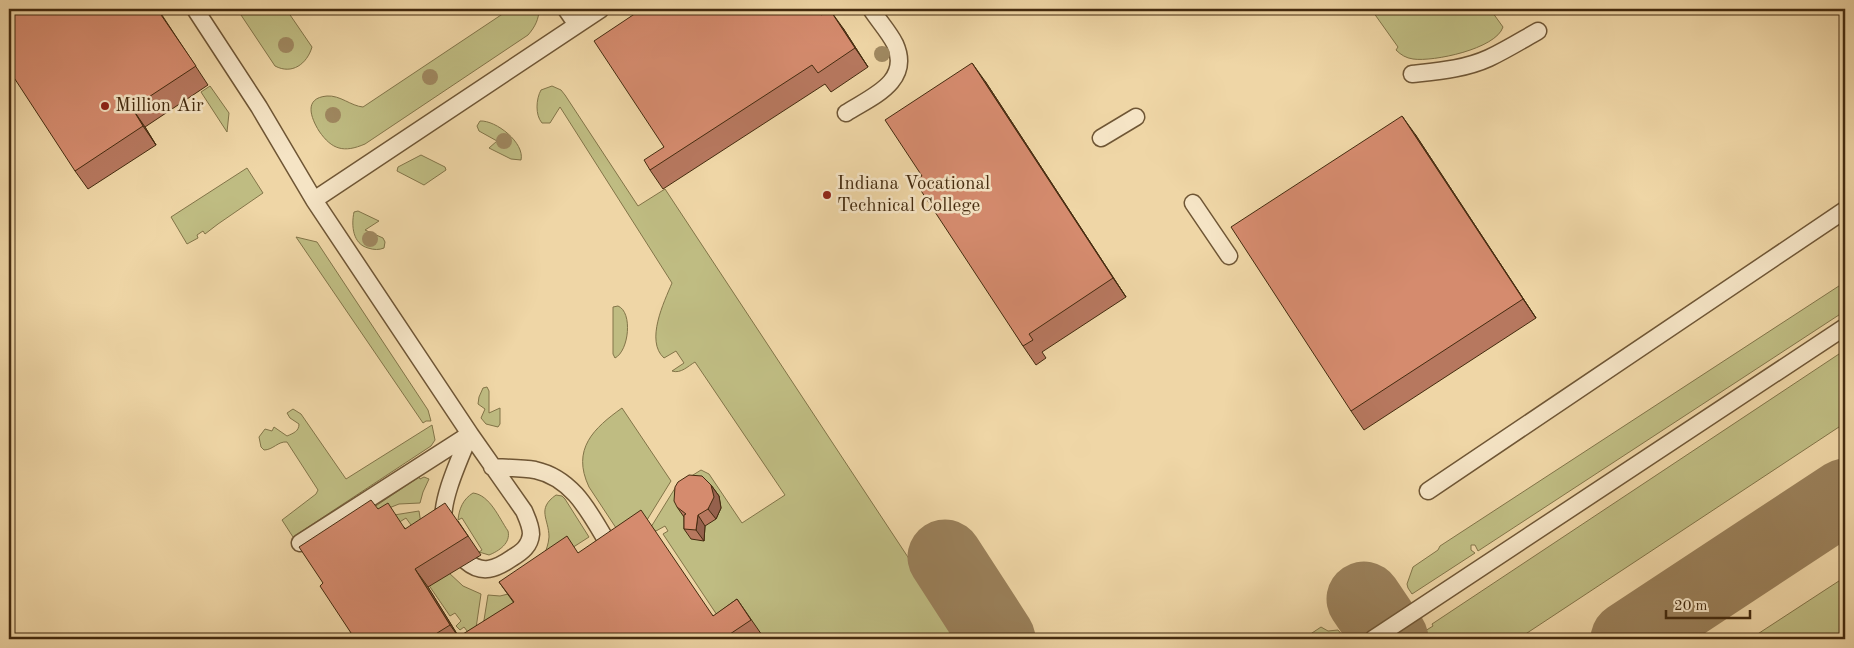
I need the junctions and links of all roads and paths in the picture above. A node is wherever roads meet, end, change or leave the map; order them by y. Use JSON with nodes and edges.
{"nodes":[{"id":1,"x":195,"y":9,"type":"edge"},
{"id":2,"x":566,"y":9,"type":"edge"},
{"id":3,"x":601,"y":9,"type":"edge"},
{"id":4,"x":871,"y":9,"type":"edge"},
{"id":5,"x":577,"y":25,"type":"junction"},
{"id":6,"x":1538,"y":30,"type":"dead end"},
{"id":7,"x":1412,"y":74,"type":"dead end"},
{"id":8,"x":846,"y":114,"type":"dead end"},
{"id":9,"x":1136,"y":117,"type":"dead end"},
{"id":10,"x":1101,"y":138,"type":"dead end"},
{"id":11,"x":314,"y":200,"type":"junction"},
{"id":12,"x":1193,"y":203,"type":"dead end"},
{"id":13,"x":1845,"y":210,"type":"edge"},
{"id":14,"x":1229,"y":256,"type":"dead end"},
{"id":15,"x":1845,"y":328,"type":"edge"},
{"id":16,"x":470,"y":434,"type":"junction"},
{"id":17,"x":492,"y":467,"type":"junction"},
{"id":18,"x":1428,"y":490,"type":"dead end"},
{"id":19,"x":445,"y":529,"type":"edge"},
{"id":20,"x":300,"y":543,"type":"dead end"},
{"id":21,"x":612,"y":550,"type":"edge"},
{"id":22,"x":466,"y":561,"type":"edge"},
{"id":23,"x":1373,"y":639,"type":"edge"}],
"edges":[{"from":1,"to":11,"type":"lane"},
{"from":2,"to":5,"type":"lane"},
{"from":3,"to":5,"type":"lane"},
{"from":4,"to":8,"type":"lane"},
{"from":5,"to":11,"type":"lane"},
{"from":6,"to":7,"type":"lane"},
{"from":9,"to":10,"type":"lane"},
{"from":11,"to":16,"type":"lane"},
{"from":12,"to":14,"type":"lane"},
{"from":13,"to":18,"type":"lane"},
{"from":15,"to":23,"type":"lane"},
{"from":16,"to":17,"type":"lane"},
{"from":16,"to":19,"type":"lane"},
{"from":16,"to":20,"type":"lane"},
{"from":17,"to":21,"type":"lane"},
{"from":17,"to":22,"type":"lane"}]}
